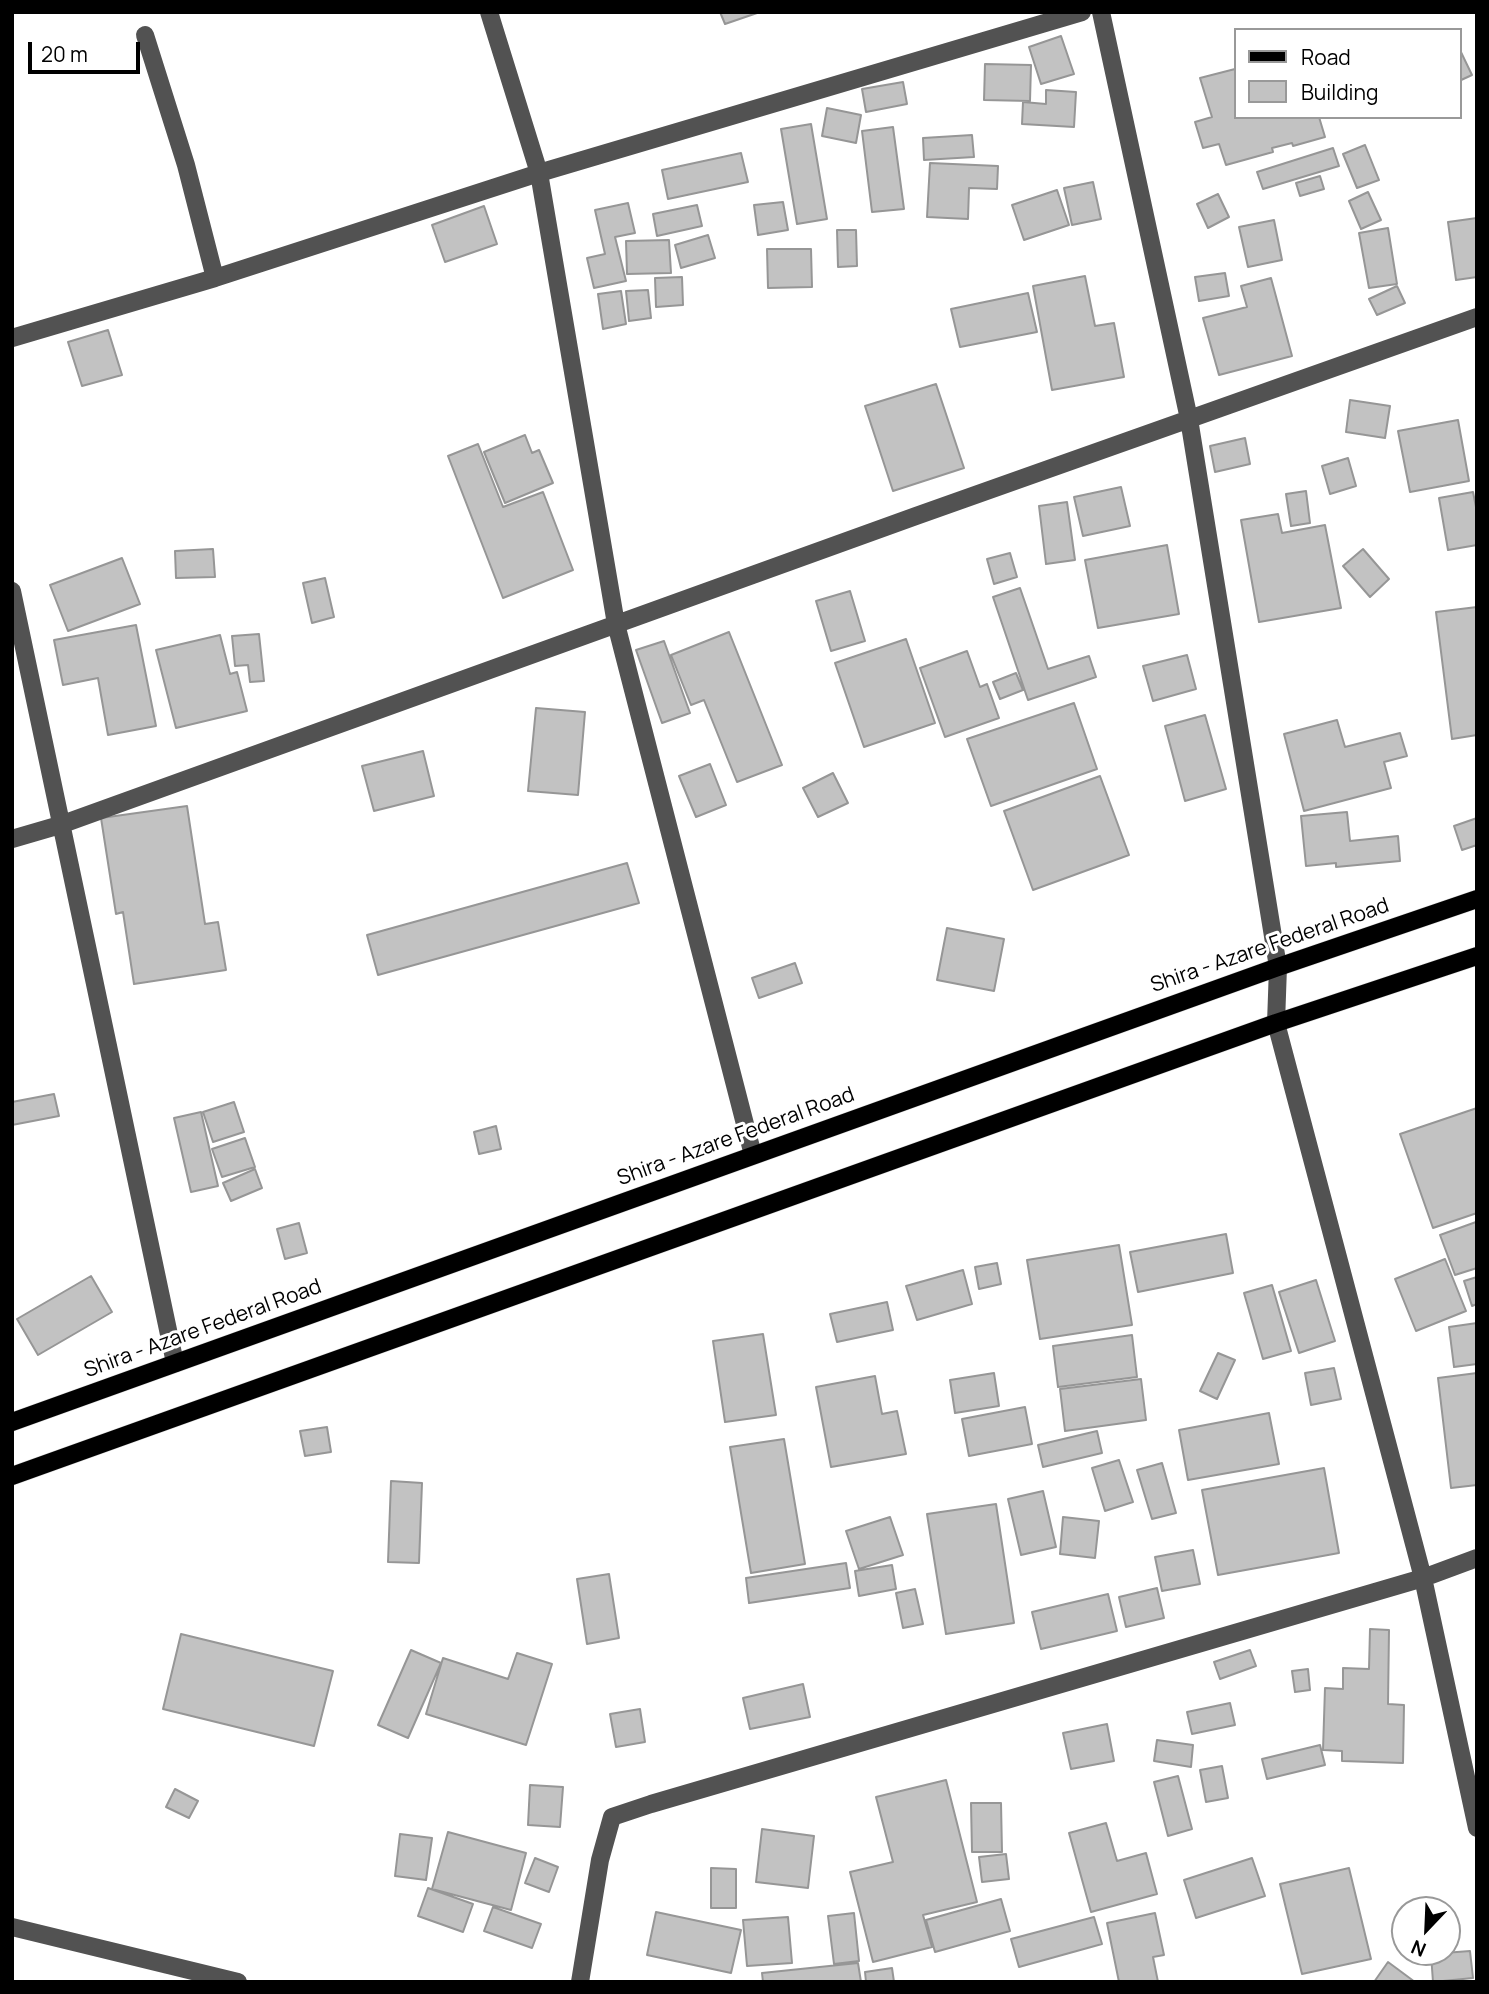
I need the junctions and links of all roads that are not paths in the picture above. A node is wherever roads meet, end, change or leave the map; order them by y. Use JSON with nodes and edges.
{"nodes":[{"id":1,"x":489,"y":12,"type":"edge"},
{"id":2,"x":1082,"y":12,"type":"edge"},
{"id":3,"x":1101,"y":12,"type":"edge"},
{"id":4,"x":145,"y":35,"type":"dead end"},
{"id":5,"x":540,"y":173,"type":"junction"},
{"id":6,"x":215,"y":278,"type":"junction"},
{"id":7,"x":1477,"y":317,"type":"edge"},
{"id":8,"x":12,"y":338,"type":"edge"},
{"id":9,"x":1189,"y":419,"type":"junction"},
{"id":10,"x":12,"y":591,"type":"edge"},
{"id":11,"x":616,"y":624,"type":"junction"},
{"id":12,"x":60,"y":825,"type":"junction"},
{"id":13,"x":12,"y":839,"type":"edge"},
{"id":14,"x":1477,"y":899,"type":"edge"},
{"id":15,"x":1477,"y":956,"type":"edge"},
{"id":16,"x":1278,"y":967,"type":"junction"},
{"id":17,"x":1276,"y":1023,"type":"junction"},
{"id":18,"x":753,"y":1155,"type":"junction"},
{"id":19,"x":175,"y":1363,"type":"junction"},
{"id":20,"x":12,"y":1422,"type":"edge"},
{"id":21,"x":12,"y":1476,"type":"edge"},
{"id":22,"x":1477,"y":1558,"type":"edge"},
{"id":23,"x":1423,"y":1578,"type":"junction"},
{"id":24,"x":1477,"y":1828,"type":"edge"},
{"id":25,"x":12,"y":1927,"type":"edge"},
{"id":26,"x":238,"y":1982,"type":"edge"},
{"id":27,"x":580,"y":1982,"type":"edge"}],
"edges":[{"from":1,"to":5,"type":"street"},
{"from":2,"to":5,"type":"street"},
{"from":3,"to":9,"type":"street"},
{"from":4,"to":6,"type":"street"},
{"from":5,"to":6,"type":"street"},
{"from":5,"to":11,"type":"street"},
{"from":6,"to":8,"type":"street"},
{"from":7,"to":9,"type":"street"},
{"from":9,"to":11,"type":"street"},
{"from":9,"to":16,"type":"street"},
{"from":10,"to":12,"type":"street"},
{"from":11,"to":12,"type":"street"},
{"from":11,"to":18,"type":"street"},
{"from":12,"to":13,"type":"street"},
{"from":12,"to":19,"type":"street"},
{"from":14,"to":16,"type":"main road","name":"Shira - Azare Federal Road"},
{"from":15,"to":17,"type":"main road"},
{"from":16,"to":17,"type":"street"},
{"from":16,"to":18,"type":"main road","name":"Shira - Azare Federal Road"},
{"from":17,"to":21,"type":"main road"},
{"from":17,"to":23,"type":"street"},
{"from":18,"to":19,"type":"main road","name":"Shira - Azare Federal Road"},
{"from":19,"to":20,"type":"main road","name":"Shira - Azare Federal Road"},
{"from":22,"to":23,"type":"street"},
{"from":23,"to":24,"type":"street"},
{"from":23,"to":27,"type":"street"},
{"from":25,"to":26,"type":"street"}]}
